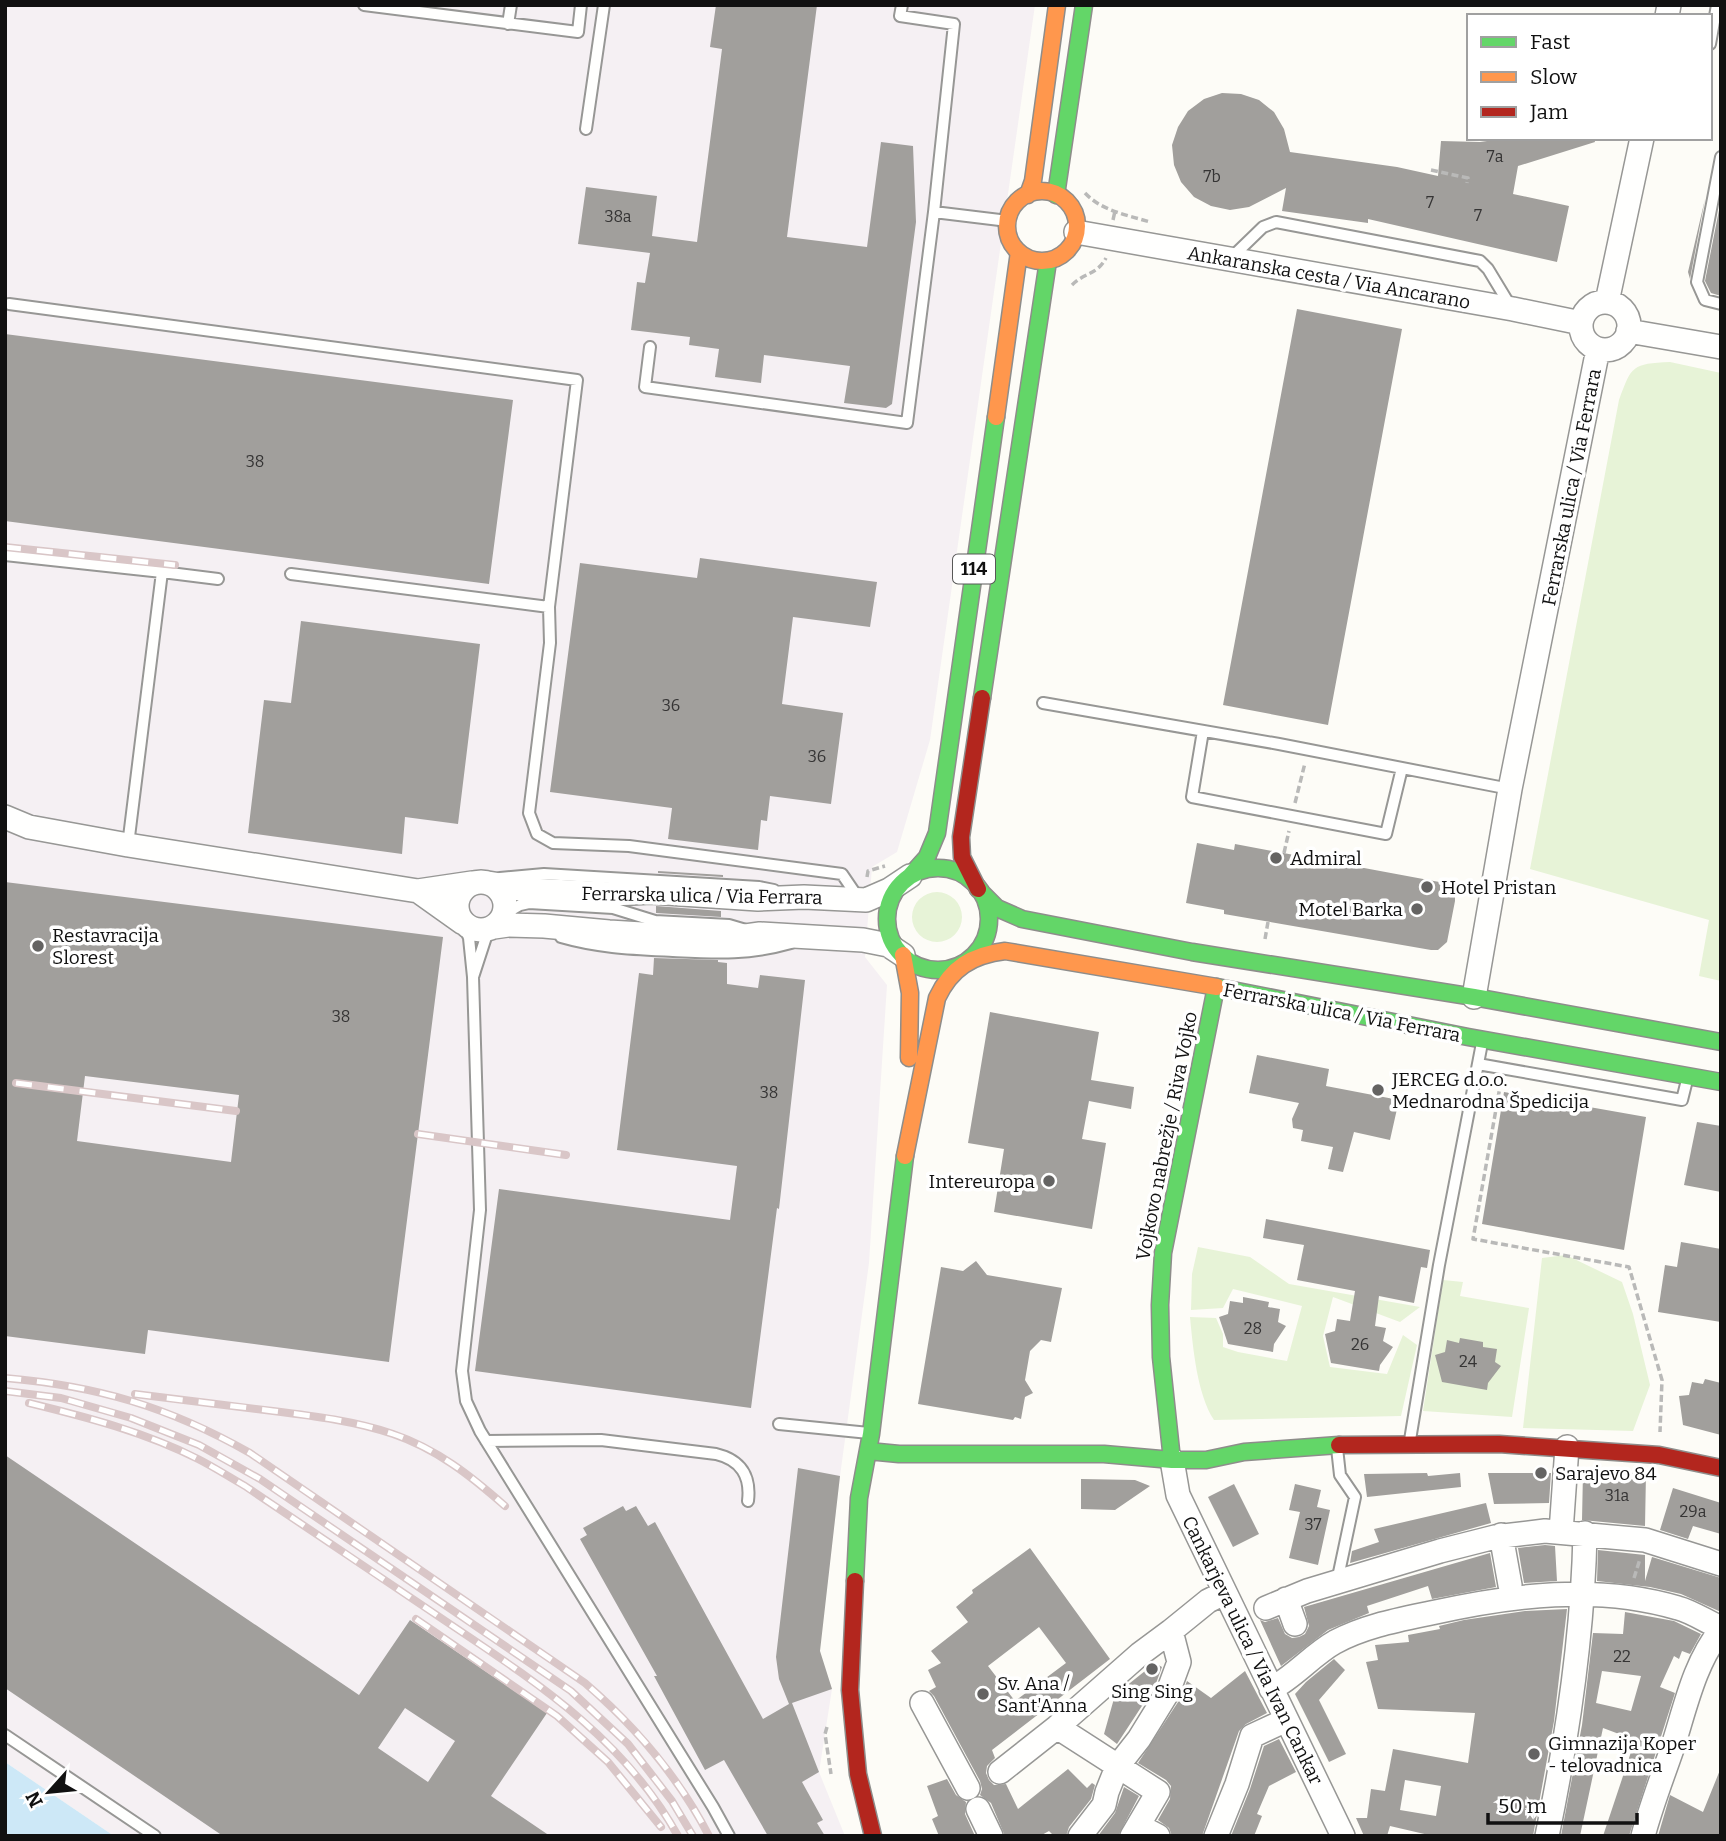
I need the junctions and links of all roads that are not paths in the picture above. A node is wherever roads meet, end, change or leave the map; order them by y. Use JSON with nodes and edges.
{"nodes":[{"id":1,"x":364,"y":5,"type":"edge"},
{"id":2,"x":511,"y":5,"type":"edge"},
{"id":3,"x":581,"y":5,"type":"edge"},
{"id":4,"x":604,"y":5,"type":"edge"},
{"id":5,"x":902,"y":5,"type":"edge"},
{"id":6,"x":1057,"y":5,"type":"edge"},
{"id":7,"x":1084,"y":5,"type":"edge"},
{"id":8,"x":1717,"y":5,"type":"edge"},
{"id":9,"x":433,"y":10,"type":"edge"},
{"id":10,"x":508,"y":24,"type":"junction"},
{"id":11,"x":1712,"y":33,"type":"edge"},
{"id":12,"x":586,"y":129,"type":"dead end"},
{"id":13,"x":1642,"y":140,"type":"edge"},
{"id":14,"x":1721,"y":158,"type":"edge"},
{"id":15,"x":1027,"y":195,"type":"junction"},
{"id":16,"x":1056,"y":195,"type":"junction"},
{"id":17,"x":934,"y":212,"type":"junction"},
{"id":18,"x":1008,"y":221,"type":"junction"},
{"id":19,"x":1076,"y":232,"type":"junction"},
{"id":20,"x":1019,"y":252,"type":"junction"},
{"id":21,"x":1230,"y":259,"type":"junction"},
{"id":22,"x":1048,"y":261,"type":"junction"},
{"id":23,"x":1607,"y":302,"type":"junction"},
{"id":24,"x":9,"y":304,"type":"dead end"},
{"id":25,"x":1721,"y":304,"type":"edge"},
{"id":26,"x":1513,"y":309,"type":"junction"},
{"id":27,"x":1581,"y":323,"type":"junction"},
{"id":28,"x":1628,"y":331,"type":"junction"},
{"id":29,"x":650,"y":347,"type":"dead end"},
{"id":30,"x":1721,"y":347,"type":"edge"},
{"id":31,"x":1598,"y":349,"type":"junction"},
{"id":32,"x":5,"y":555,"type":"edge"},
{"id":33,"x":162,"y":572,"type":"junction"},
{"id":34,"x":291,"y":574,"type":"dead end"},
{"id":35,"x":218,"y":579,"type":"dead end"},
{"id":36,"x":549,"y":607,"type":"junction"},
{"id":37,"x":1043,"y":703,"type":"dead end"},
{"id":38,"x":1203,"y":731,"type":"junction"},
{"id":39,"x":1402,"y":768,"type":"junction"},
{"id":40,"x":1510,"y":789,"type":"junction"},
{"id":41,"x":5,"y":817,"type":"edge"},
{"id":42,"x":128,"y":845,"type":"junction"},
{"id":43,"x":910,"y":876,"type":"junction"},
{"id":44,"x":480,"y":882,"type":"junction"},
{"id":45,"x":978,"y":889,"type":"junction"},
{"id":46,"x":418,"y":891,"type":"junction"},
{"id":47,"x":859,"y":900,"type":"junction"},
{"id":48,"x":506,"y":922,"type":"junction"},
{"id":49,"x":463,"y":923,"type":"junction"},
{"id":50,"x":814,"y":937,"type":"junction"},
{"id":51,"x":903,"y":955,"type":"junction"},
{"id":52,"x":964,"y":962,"type":"junction"},
{"id":53,"x":473,"y":977,"type":"junction"},
{"id":54,"x":1216,"y":987,"type":"junction"},
{"id":55,"x":1474,"y":997,"type":"junction"},
{"id":56,"x":1483,"y":1040,"type":"junction"},
{"id":57,"x":1721,"y":1042,"type":"edge"},
{"id":58,"x":1478,"y":1064,"type":"junction"},
{"id":59,"x":1688,"y":1076,"type":"junction"},
{"id":60,"x":1721,"y":1082,"type":"edge"},
{"id":61,"x":907,"y":1137,"type":"junction"},
{"id":62,"x":779,"y":1424,"type":"dead end"},
{"id":63,"x":872,"y":1434,"type":"junction"},
{"id":64,"x":486,"y":1441,"type":"junction"},
{"id":65,"x":1410,"y":1443,"type":"junction"},
{"id":66,"x":1337,"y":1445,"type":"junction"},
{"id":67,"x":1567,"y":1447,"type":"junction"},
{"id":68,"x":871,"y":1459,"type":"junction"},
{"id":69,"x":1172,"y":1461,"type":"junction"},
{"id":70,"x":993,"y":1466,"type":"dead end"},
{"id":71,"x":1721,"y":1468,"type":"edge"},
{"id":72,"x":748,"y":1501,"type":"dead end"},
{"id":73,"x":1560,"y":1532,"type":"junction"},
{"id":74,"x":1585,"y":1533,"type":"junction"},
{"id":75,"x":1498,"y":1536,"type":"junction"},
{"id":76,"x":1721,"y":1564,"type":"edge"},
{"id":77,"x":1346,"y":1579,"type":"junction"},
{"id":78,"x":1510,"y":1585,"type":"dead end"},
{"id":79,"x":1224,"y":1593,"type":"junction"},
{"id":80,"x":1584,"y":1593,"type":"junction"},
{"id":81,"x":1296,"y":1624,"type":"dead end"},
{"id":82,"x":1721,"y":1629,"type":"edge"},
{"id":83,"x":1171,"y":1631,"type":"junction"},
{"id":84,"x":1270,"y":1689,"type":"junction"},
{"id":85,"x":922,"y":1703,"type":"dead end"},
{"id":86,"x":1286,"y":1720,"type":"junction"},
{"id":87,"x":1057,"y":1727,"type":"junction"},
{"id":88,"x":5,"y":1735,"type":"edge"},
{"id":89,"x":1117,"y":1767,"type":"junction"},
{"id":90,"x":1000,"y":1772,"type":"dead end"},
{"id":91,"x":968,"y":1788,"type":"dead end"},
{"id":92,"x":978,"y":1809,"type":"dead end"},
{"id":93,"x":1143,"y":1832,"type":"edge"},
{"id":94,"x":155,"y":1836,"type":"edge"},
{"id":95,"x":729,"y":1836,"type":"edge"},
{"id":96,"x":873,"y":1836,"type":"edge"},
{"id":97,"x":991,"y":1836,"type":"edge"},
{"id":98,"x":1080,"y":1836,"type":"edge"},
{"id":99,"x":1216,"y":1836,"type":"edge"},
{"id":100,"x":1343,"y":1836,"type":"edge"},
{"id":101,"x":1547,"y":1836,"type":"edge"},
{"id":102,"x":1643,"y":1836,"type":"edge"}],
"edges":[{"from":1,"to":9,"type":"lane"},
{"from":2,"to":10,"type":"lane"},
{"from":3,"to":10,"type":"lane"},
{"from":4,"to":12,"type":"lane"},
{"from":5,"to":17,"type":"lane"},
{"from":6,"to":15,"type":"main road"},
{"from":7,"to":16,"type":"main road"},
{"from":8,"to":11,"type":"lane"},
{"from":9,"to":10,"type":"lane"},
{"from":13,"to":23,"type":"street"},
{"from":14,"to":25,"type":"lane"},
{"from":15,"to":16,"type":"main road"},
{"from":15,"to":18,"type":"main road"},
{"from":16,"to":19,"type":"main road"},
{"from":17,"to":18,"type":"lane"},
{"from":17,"to":29,"type":"lane"},
{"from":18,"to":20,"type":"main road","number":"114"},
{"from":19,"to":21,"type":"street","name":"Ankaranska cesta / Via Ancarano"},
{"from":19,"to":22,"type":"main road"},
{"from":20,"to":22,"type":"main road"},
{"from":20,"to":43,"type":"main road","number":"114"},
{"from":21,"to":26,"type":"street","name":"Ankaranska cesta / Via Ancarano"},
{"from":21,"to":26,"type":"lane"},
{"from":22,"to":45,"type":"main road","number":"114"},
{"from":23,"to":27,"type":"street"},
{"from":23,"to":28,"type":"street"},
{"from":24,"to":36,"type":"lane"},
{"from":26,"to":27,"type":"street","name":"Ankaranska cesta / Via Ancarano"},
{"from":27,"to":31,"type":"street"},
{"from":28,"to":30,"type":"street"},
{"from":28,"to":31,"type":"street"},
{"from":31,"to":40,"type":"street","name":"Ferrarska ulica / Via Ferrara"},
{"from":32,"to":33,"type":"lane"},
{"from":33,"to":35,"type":"lane"},
{"from":33,"to":42,"type":"lane"},
{"from":34,"to":36,"type":"lane"},
{"from":36,"to":47,"type":"lane"},
{"from":37,"to":38,"type":"lane"},
{"from":38,"to":39,"type":"lane"},
{"from":38,"to":39,"type":"lane"},
{"from":39,"to":40,"type":"lane"},
{"from":40,"to":55,"type":"street","name":"Ferrarska ulica / Via Ferrara"},
{"from":41,"to":42,"type":"street"},
{"from":42,"to":46,"type":"street"},
{"from":43,"to":45,"type":"main road"},
{"from":43,"to":47,"type":"street","name":"Ferrarska ulica / Via Ferrara"},
{"from":43,"to":51,"type":"main road","number":"114"},
{"from":44,"to":46,"type":"street","name":"Ferrarska ulica / Via Ferrara"},
{"from":44,"to":47,"type":"street","name":"Ferrarska ulica / Via Ferrara"},
{"from":44,"to":48,"type":"street"},
{"from":44,"to":49,"type":"street"},
{"from":45,"to":52,"type":"main road","number":"114"},
{"from":45,"to":55,"type":"main road","name":"Ferrarska ulica / Via Ferrara"},
{"from":46,"to":49,"type":"street"},
{"from":48,"to":49,"type":"street"},
{"from":48,"to":50,"type":"street","name":"Ferrarska ulica / Via Ferrara"},
{"from":48,"to":50,"type":"lane"},
{"from":48,"to":53,"type":"lane"},
{"from":49,"to":53,"type":"lane"},
{"from":50,"to":51,"type":"street","name":"Ferrarska ulica / Via Ferrara"},
{"from":51,"to":52,"type":"main road"},
{"from":51,"to":61,"type":"main road"},
{"from":52,"to":54,"type":"main road","name":"Ferrarska ulica / Via Ferrara"},
{"from":52,"to":61,"type":"main road"},
{"from":53,"to":64,"type":"lane"},
{"from":54,"to":56,"type":"main road","name":"Ferrarska ulica / Via Ferrara"},
{"from":54,"to":69,"type":"main road","name":"Vojkovo nabrežje / Riva Vojko"},
{"from":55,"to":57,"type":"main road","name":"Ferrarska ulica / Via Ferrara"},
{"from":56,"to":58,"type":"lane"},
{"from":56,"to":59,"type":"main road","name":"Ferrarska ulica / Via Ferrara"},
{"from":58,"to":59,"type":"lane"},
{"from":58,"to":65,"type":"lane"},
{"from":59,"to":60,"type":"main road","name":"Ferrarska ulica / Via Ferrara"},
{"from":61,"to":63,"type":"main road"},
{"from":62,"to":63,"type":"lane"},
{"from":63,"to":68,"type":"main road"},
{"from":64,"to":72,"type":"lane"},
{"from":64,"to":95,"type":"lane"},
{"from":65,"to":66,"type":"main road"},
{"from":65,"to":67,"type":"main road"},
{"from":66,"to":69,"type":"main road"},
{"from":66,"to":77,"type":"lane"},
{"from":67,"to":71,"type":"main road"},
{"from":67,"to":73,"type":"street"},
{"from":68,"to":69,"type":"main road"},
{"from":68,"to":96,"type":"main road"},
{"from":69,"to":70,"type":"lane"},
{"from":69,"to":79,"type":"street","name":"Cankarjeva ulica / Via Ivan Cankar"},
{"from":73,"to":74,"type":"street"},
{"from":73,"to":75,"type":"street"},
{"from":74,"to":76,"type":"street"},
{"from":74,"to":80,"type":"street"},
{"from":75,"to":77,"type":"street"},
{"from":75,"to":78,"type":"street"},
{"from":77,"to":81,"type":"street"},
{"from":79,"to":83,"type":"street"},
{"from":79,"to":84,"type":"street","name":"Cankarjeva ulica / Via Ivan Cankar"},
{"from":80,"to":82,"type":"street"},
{"from":80,"to":84,"type":"street"},
{"from":80,"to":101,"type":"street"},
{"from":82,"to":102,"type":"street"},
{"from":83,"to":87,"type":"street"},
{"from":83,"to":89,"type":"street"},
{"from":84,"to":86,"type":"street","name":"Cankarjeva ulica / Via Ivan Cankar"},
{"from":85,"to":91,"type":"street"},
{"from":86,"to":99,"type":"street"},
{"from":86,"to":100,"type":"street","name":"Cankarjeva ulica / Via Ivan Cankar"},
{"from":87,"to":89,"type":"street"},
{"from":87,"to":90,"type":"street"},
{"from":88,"to":94,"type":"lane"},
{"from":89,"to":93,"type":"street"},
{"from":89,"to":98,"type":"street"},
{"from":92,"to":97,"type":"street"}]}
